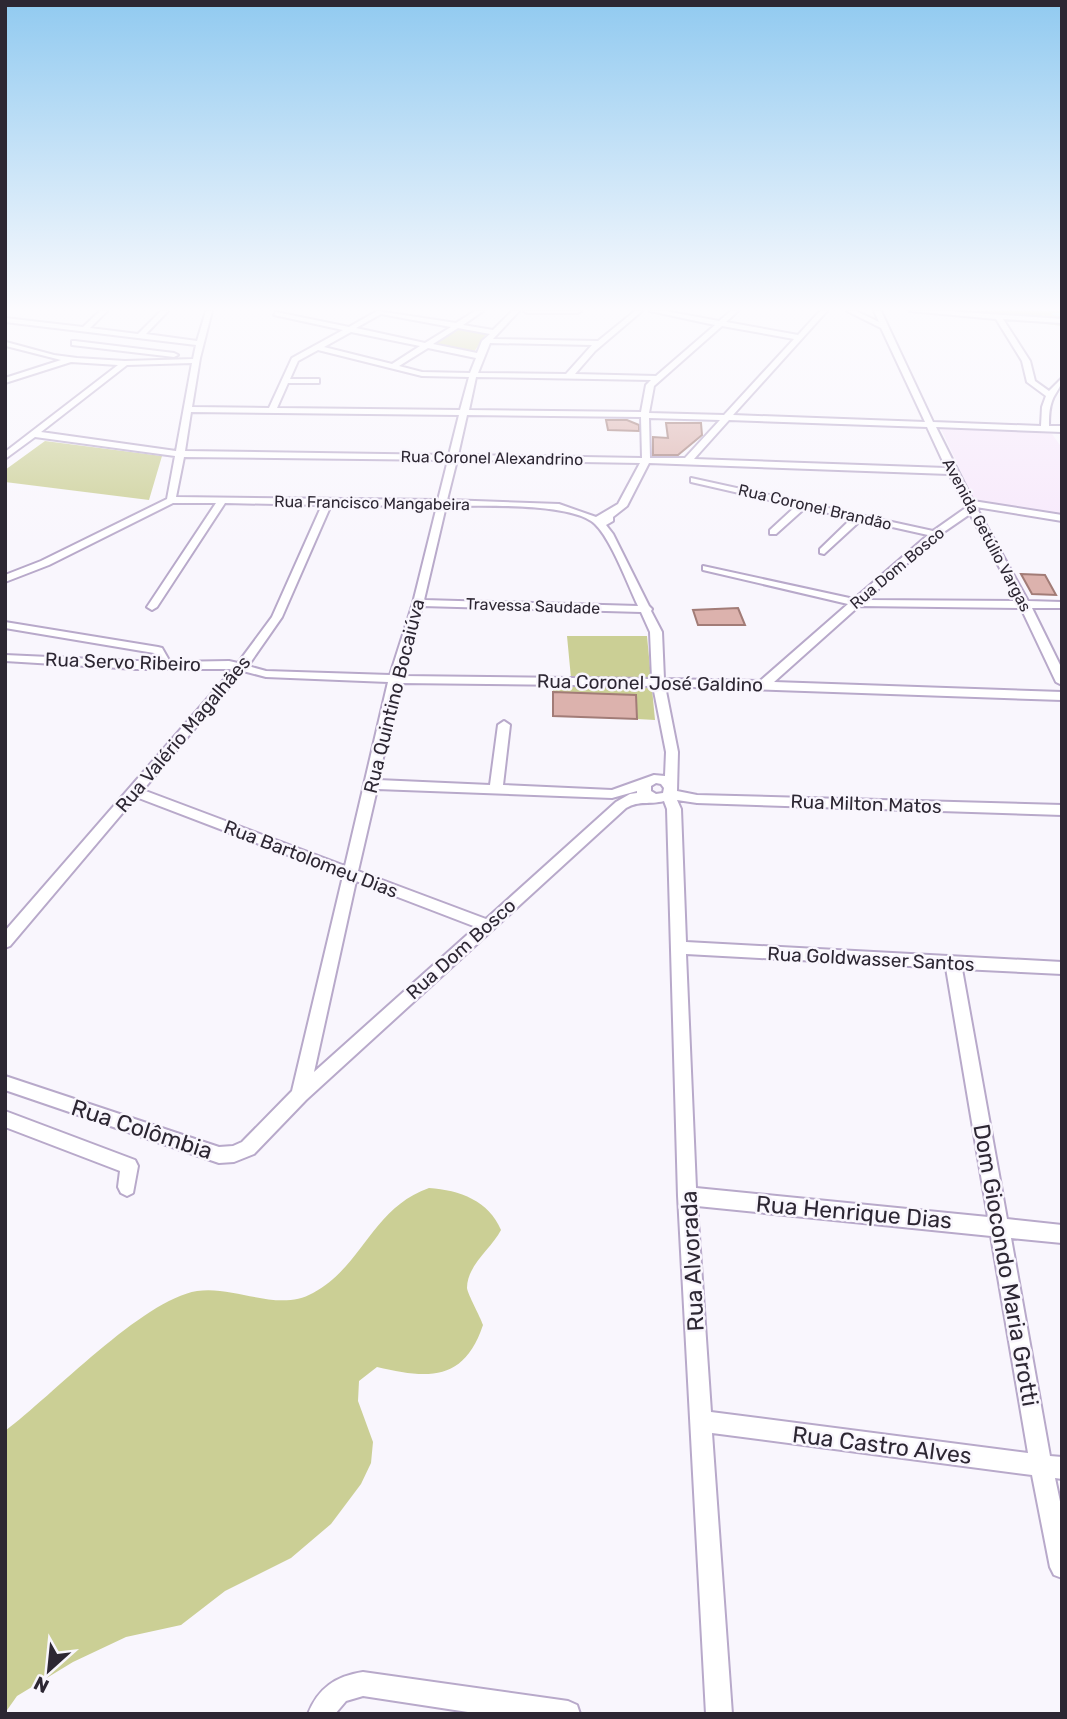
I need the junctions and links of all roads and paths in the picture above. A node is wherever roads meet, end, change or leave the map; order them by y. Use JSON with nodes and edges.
{"nodes":[{"id":1,"x":89,"y":391,"type":"edge"},
{"id":2,"x":190,"y":391,"type":"edge"},
{"id":3,"x":281,"y":391,"type":"edge"},
{"id":4,"x":470,"y":391,"type":"edge"},
{"id":5,"x":647,"y":391,"type":"edge"},
{"id":6,"x":752,"y":391,"type":"edge"},
{"id":7,"x":915,"y":391,"type":"edge"},
{"id":8,"x":1054,"y":391,"type":"edge"},
{"id":9,"x":1055,"y":391,"type":"edge"},
{"id":10,"x":187,"y":409,"type":"junction"},
{"id":11,"x":272,"y":410,"type":"junction"},
{"id":12,"x":1054,"y":411,"type":"dead end"},
{"id":13,"x":465,"y":413,"type":"junction"},
{"id":14,"x":645,"y":415,"type":"junction"},
{"id":15,"x":728,"y":418,"type":"junction"},
{"id":16,"x":931,"y":423,"type":"junction"},
{"id":17,"x":1045,"y":428,"type":"junction"},
{"id":18,"x":1060,"y":431,"type":"edge"},
{"id":19,"x":34,"y":434,"type":"junction"},
{"id":20,"x":182,"y":454,"type":"junction"},
{"id":21,"x":5,"y":456,"type":"edge"},
{"id":22,"x":453,"y":457,"type":"junction"},
{"id":23,"x":646,"y":460,"type":"junction"},
{"id":24,"x":687,"y":461,"type":"junction"},
{"id":25,"x":952,"y":471,"type":"junction"},
{"id":26,"x":694,"y":480,"type":"dead end"},
{"id":27,"x":171,"y":500,"type":"junction"},
{"id":28,"x":222,"y":501,"type":"junction"},
{"id":29,"x":327,"y":503,"type":"junction"},
{"id":30,"x":804,"y":504,"type":"junction"},
{"id":31,"x":440,"y":506,"type":"junction"},
{"id":32,"x":971,"y":506,"type":"junction"},
{"id":33,"x":859,"y":517,"type":"junction"},
{"id":34,"x":1062,"y":518,"type":"edge"},
{"id":35,"x":606,"y":521,"type":"junction"},
{"id":36,"x":773,"y":533,"type":"dead end"},
{"id":37,"x":935,"y":534,"type":"junction"},
{"id":38,"x":824,"y":551,"type":"dead end"},
{"id":39,"x":707,"y":568,"type":"dead end"},
{"id":40,"x":5,"y":579,"type":"edge"},
{"id":41,"x":418,"y":603,"type":"junction"},
{"id":42,"x":856,"y":603,"type":"junction"},
{"id":43,"x":1025,"y":605,"type":"junction"},
{"id":44,"x":1062,"y":605,"type":"edge"},
{"id":45,"x":152,"y":607,"type":"dead end"},
{"id":46,"x":647,"y":609,"type":"junction"},
{"id":47,"x":5,"y":625,"type":"edge"},
{"id":48,"x":5,"y":658,"type":"edge"},
{"id":49,"x":166,"y":665,"type":"junction"},
{"id":50,"x":240,"y":667,"type":"junction"},
{"id":51,"x":395,"y":679,"type":"junction"},
{"id":52,"x":658,"y":682,"type":"junction"},
{"id":53,"x":1062,"y":682,"type":"edge"},
{"id":54,"x":762,"y":686,"type":"junction"},
{"id":55,"x":1062,"y":696,"type":"edge"},
{"id":56,"x":504,"y":725,"type":"dead end"},
{"id":57,"x":672,"y":752,"type":"junction"},
{"id":58,"x":646,"y":782,"type":"junction"},
{"id":59,"x":371,"y":784,"type":"junction"},
{"id":60,"x":496,"y":789,"type":"junction"},
{"id":61,"x":135,"y":792,"type":"junction"},
{"id":62,"x":667,"y":797,"type":"junction"},
{"id":63,"x":618,"y":799,"type":"junction"},
{"id":64,"x":1062,"y":810,"type":"edge"},
{"id":65,"x":349,"y":874,"type":"junction"},
{"id":66,"x":487,"y":925,"type":"junction"},
{"id":67,"x":5,"y":942,"type":"edge"},
{"id":68,"x":681,"y":948,"type":"junction"},
{"id":69,"x":953,"y":963,"type":"junction"},
{"id":70,"x":1062,"y":968,"type":"edge"},
{"id":71,"x":5,"y":1083,"type":"edge"},
{"id":72,"x":300,"y":1095,"type":"junction"},
{"id":73,"x":5,"y":1119,"type":"edge"},
{"id":74,"x":127,"y":1187,"type":"dead end"},
{"id":75,"x":687,"y":1196,"type":"junction"},
{"id":76,"x":1000,"y":1226,"type":"junction"},
{"id":77,"x":1062,"y":1234,"type":"edge"},
{"id":78,"x":702,"y":1421,"type":"junction"},
{"id":79,"x":1051,"y":1467,"type":"edge"},
{"id":80,"x":1062,"y":1567,"type":"edge"},
{"id":81,"x":326,"y":1704,"type":"edge"},
{"id":82,"x":568,"y":1714,"type":"edge"},
{"id":83,"x":719,"y":1714,"type":"edge"}],
"edges":[{"from":1,"to":19,"type":"street"},
{"from":2,"to":10,"type":"street"},
{"from":3,"to":11,"type":"street"},
{"from":4,"to":13,"type":"street","name":"Rua Quintino Bocaiúva"},
{"from":5,"to":14,"type":"street"},
{"from":6,"to":15,"type":"street"},
{"from":7,"to":16,"type":"street","name":"Avenida Getúlio Vargas"},
{"from":8,"to":17,"type":"street"},
{"from":9,"to":12,"type":"street"},
{"from":10,"to":11,"type":"street"},
{"from":10,"to":20,"type":"street"},
{"from":11,"to":13,"type":"street"},
{"from":13,"to":14,"type":"street"},
{"from":13,"to":22,"type":"street","name":"Rua Quintino Bocaiúva"},
{"from":14,"to":15,"type":"street"},
{"from":14,"to":23,"type":"street"},
{"from":15,"to":16,"type":"street"},
{"from":15,"to":24,"type":"street"},
{"from":16,"to":17,"type":"street"},
{"from":16,"to":25,"type":"street","name":"Avenida Getúlio Vargas"},
{"from":17,"to":18,"type":"street"},
{"from":19,"to":20,"type":"street","name":"Rua Coronel Alexandrino"},
{"from":19,"to":21,"type":"street"},
{"from":20,"to":22,"type":"street","name":"Rua Coronel Alexandrino"},
{"from":20,"to":27,"type":"street"},
{"from":22,"to":23,"type":"street","name":"Rua Coronel Alexandrino"},
{"from":22,"to":31,"type":"street","name":"Rua Quintino Bocaiúva"},
{"from":23,"to":24,"type":"street","name":"Rua Coronel Alexandrino"},
{"from":23,"to":35,"type":"street"},
{"from":24,"to":25,"type":"street","name":"Rua Coronel Alexandrino"},
{"from":25,"to":32,"type":"street","name":"Avenida Getúlio Vargas"},
{"from":26,"to":30,"type":"street","name":"Rua Coronel Brandão"},
{"from":27,"to":28,"type":"street","name":"Rua Francisco Mangabeira"},
{"from":27,"to":40,"type":"street"},
{"from":28,"to":29,"type":"street","name":"Rua Francisco Mangabeira"},
{"from":28,"to":45,"type":"street"},
{"from":29,"to":31,"type":"street","name":"Rua Francisco Mangabeira"},
{"from":29,"to":50,"type":"street","name":"Rua Valério Magalhães"},
{"from":30,"to":33,"type":"street","name":"Rua Coronel Brandão"},
{"from":30,"to":36,"type":"street"},
{"from":31,"to":35,"type":"street","name":"Rua Francisco Mangabeira"},
{"from":31,"to":41,"type":"street","name":"Rua Quintino Bocaiúva"},
{"from":32,"to":34,"type":"street"},
{"from":32,"to":37,"type":"street","name":"Rua Dom Bosco"},
{"from":32,"to":43,"type":"street","name":"Avenida Getúlio Vargas"},
{"from":33,"to":37,"type":"street","name":"Rua Coronel Brandão"},
{"from":33,"to":38,"type":"street"},
{"from":35,"to":46,"type":"street","name":"Rua Alvorada"},
{"from":37,"to":42,"type":"street","name":"Rua Dom Bosco"},
{"from":39,"to":42,"type":"street"},
{"from":41,"to":46,"type":"street","name":"Travessa Saudade"},
{"from":41,"to":51,"type":"street","name":"Rua Quintino Bocaiúva"},
{"from":42,"to":43,"type":"street"},
{"from":42,"to":54,"type":"street","name":"Rua Dom Bosco"},
{"from":43,"to":44,"type":"street"},
{"from":43,"to":53,"type":"street","name":"Avenida Getúlio Vargas"},
{"from":46,"to":52,"type":"street","name":"Rua Alvorada"},
{"from":47,"to":49,"type":"street"},
{"from":48,"to":49,"type":"street","name":"Rua Servo Ribeiro"},
{"from":49,"to":50,"type":"street","name":"Rua Servo Ribeiro"},
{"from":50,"to":51,"type":"street","name":"Rua Coronel José Galdino"},
{"from":50,"to":61,"type":"street","name":"Rua Valério Magalhães"},
{"from":51,"to":52,"type":"street","name":"Rua Coronel José Galdino"},
{"from":51,"to":59,"type":"street","name":"Rua Quintino Bocaiúva"},
{"from":52,"to":54,"type":"street","name":"Rua Coronel José Galdino"},
{"from":52,"to":57,"type":"street","name":"Rua Alvorada"},
{"from":54,"to":55,"type":"street","name":"Rua Coronel José Galdino"},
{"from":56,"to":60,"type":"street"},
{"from":57,"to":58,"type":"street"},
{"from":57,"to":62,"type":"street","name":"Rua Alvorada"},
{"from":58,"to":62,"type":"street"},
{"from":58,"to":62,"type":"street"},
{"from":58,"to":63,"type":"street"},
{"from":59,"to":60,"type":"street"},
{"from":59,"to":65,"type":"street","name":"Rua Quintino Bocaiúva"},
{"from":60,"to":63,"type":"street"},
{"from":61,"to":65,"type":"street","name":"Rua Bartolomeu Dias"},
{"from":61,"to":67,"type":"street","name":"Rua Valério Magalhães"},
{"from":62,"to":63,"type":"street"},
{"from":62,"to":64,"type":"street","name":"Rua Milton Matos"},
{"from":62,"to":68,"type":"street","name":"Rua Alvorada"},
{"from":63,"to":66,"type":"street","name":"Rua Dom Bosco"},
{"from":65,"to":66,"type":"street","name":"Rua Bartolomeu Dias"},
{"from":65,"to":72,"type":"street","name":"Rua Quintino Bocaiúva"},
{"from":66,"to":72,"type":"street","name":"Rua Dom Bosco"},
{"from":68,"to":69,"type":"street","name":"Rua Goldwasser Santos"},
{"from":68,"to":75,"type":"street","name":"Rua Alvorada"},
{"from":69,"to":70,"type":"street","name":"Rua Goldwasser Santos"},
{"from":69,"to":76,"type":"street","name":"Dom Giocondo Maria Grotti"},
{"from":71,"to":72,"type":"street","name":"Rua Colômbia"},
{"from":73,"to":74,"type":"street"},
{"from":75,"to":76,"type":"street","name":"Rua Henrique Dias"},
{"from":75,"to":78,"type":"street","name":"Rua Alvorada"},
{"from":76,"to":77,"type":"street","name":"Rua Henrique Dias"},
{"from":76,"to":79,"type":"street","name":"Dom Giocondo Maria Grotti"},
{"from":78,"to":79,"type":"street","name":"Rua Castro Alves"},
{"from":78,"to":83,"type":"street","name":"Rua Alvorada"},
{"from":79,"to":80,"type":"street","name":"Dom Giocondo Maria Grotti"},
{"from":81,"to":82,"type":"street"}]}
